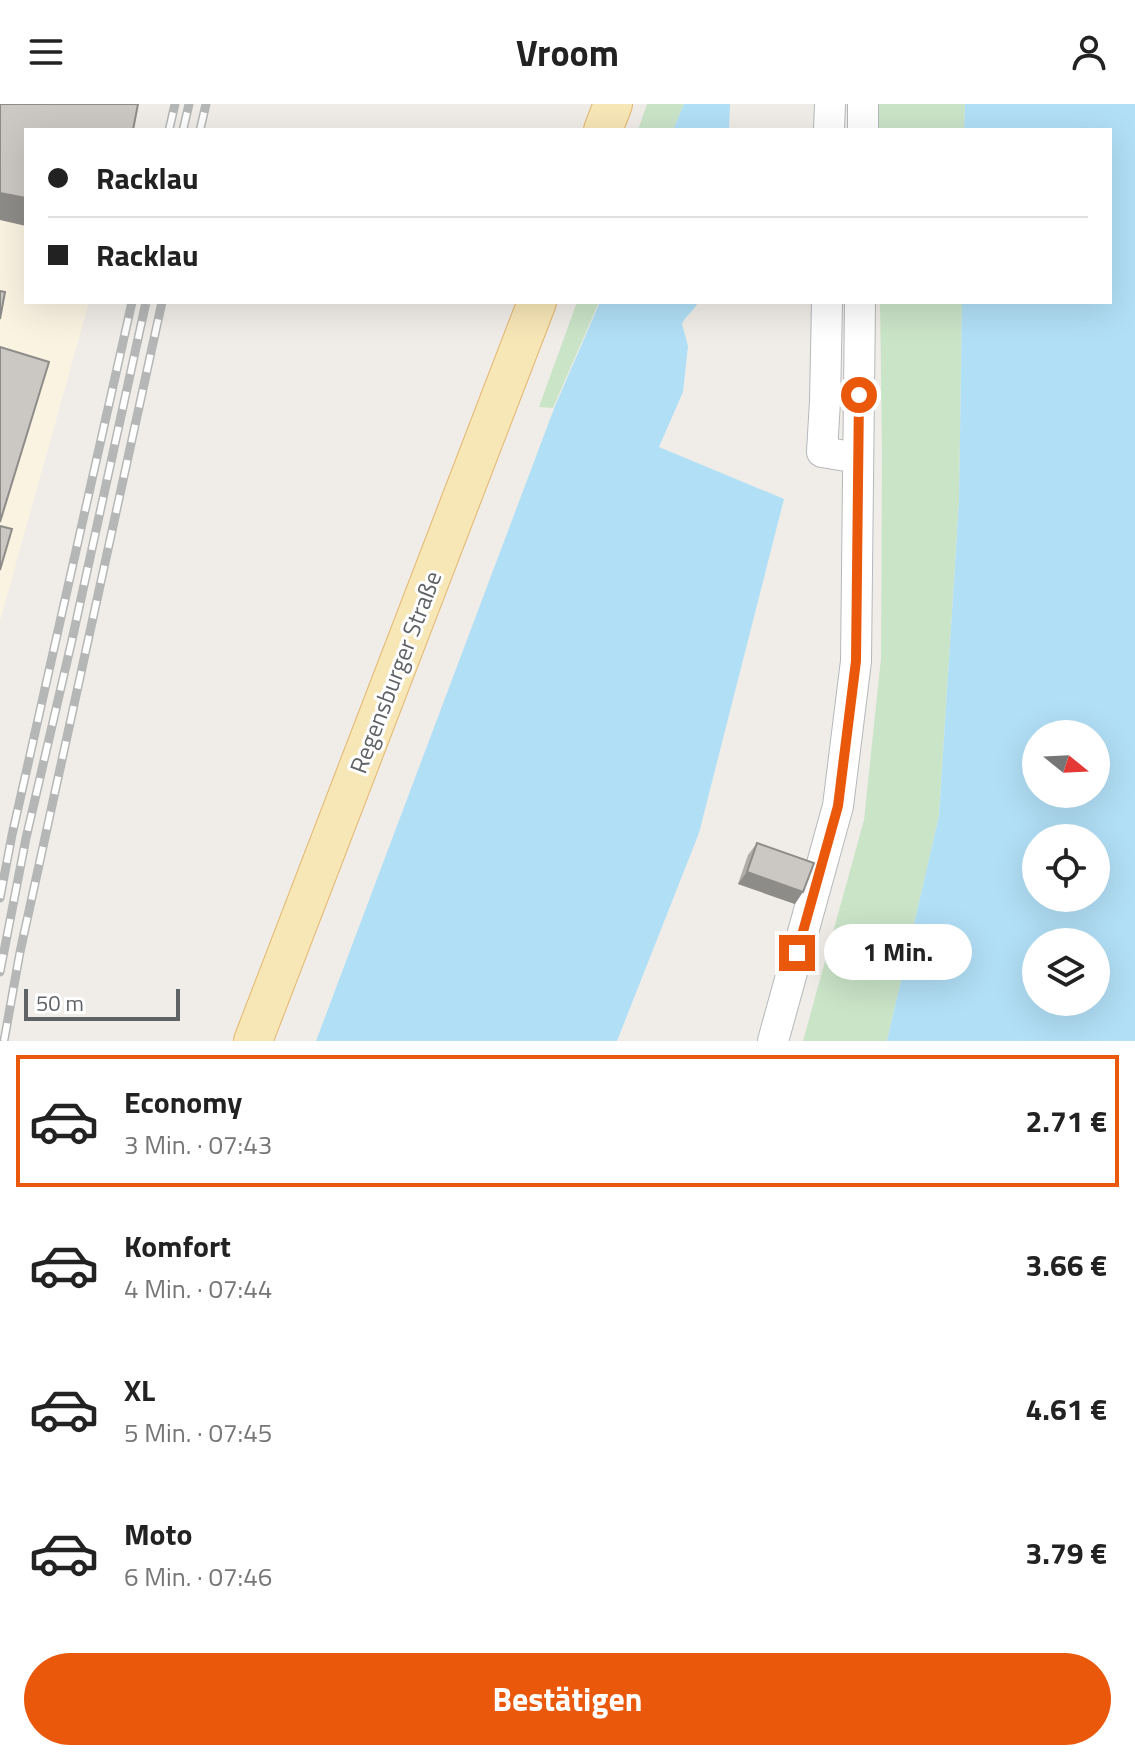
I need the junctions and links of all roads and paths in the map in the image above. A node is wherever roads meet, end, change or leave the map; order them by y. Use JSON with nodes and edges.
{"nodes":[{"id":1,"x":613,"y":104,"type":"edge"},
{"id":2,"x":830,"y":104,"type":"edge"},
{"id":3,"x":863,"y":104,"type":"edge"},
{"id":4,"x":604,"y":128,"type":"edge"},
{"id":5,"x":829,"y":128,"type":"edge"},
{"id":6,"x":863,"y":128,"type":"edge"},
{"id":7,"x":536,"y":304,"type":"edge"},
{"id":8,"x":827,"y":304,"type":"edge"},
{"id":9,"x":860,"y":304,"type":"edge"},
{"id":10,"x":858,"y":458,"type":"junction"},
{"id":11,"x":253,"y":1041,"type":"edge"},
{"id":12,"x":773,"y":1041,"type":"edge"}],
"edges":[{"from":1,"to":4,"type":"main road"},
{"from":2,"to":5,"type":"street"},
{"from":3,"to":6,"type":"street"},
{"from":7,"to":11,"type":"main road","name":"Regensburger Straße"},
{"from":8,"to":10,"type":"street"},
{"from":9,"to":10,"type":"street"},
{"from":10,"to":12,"type":"street"}]}
